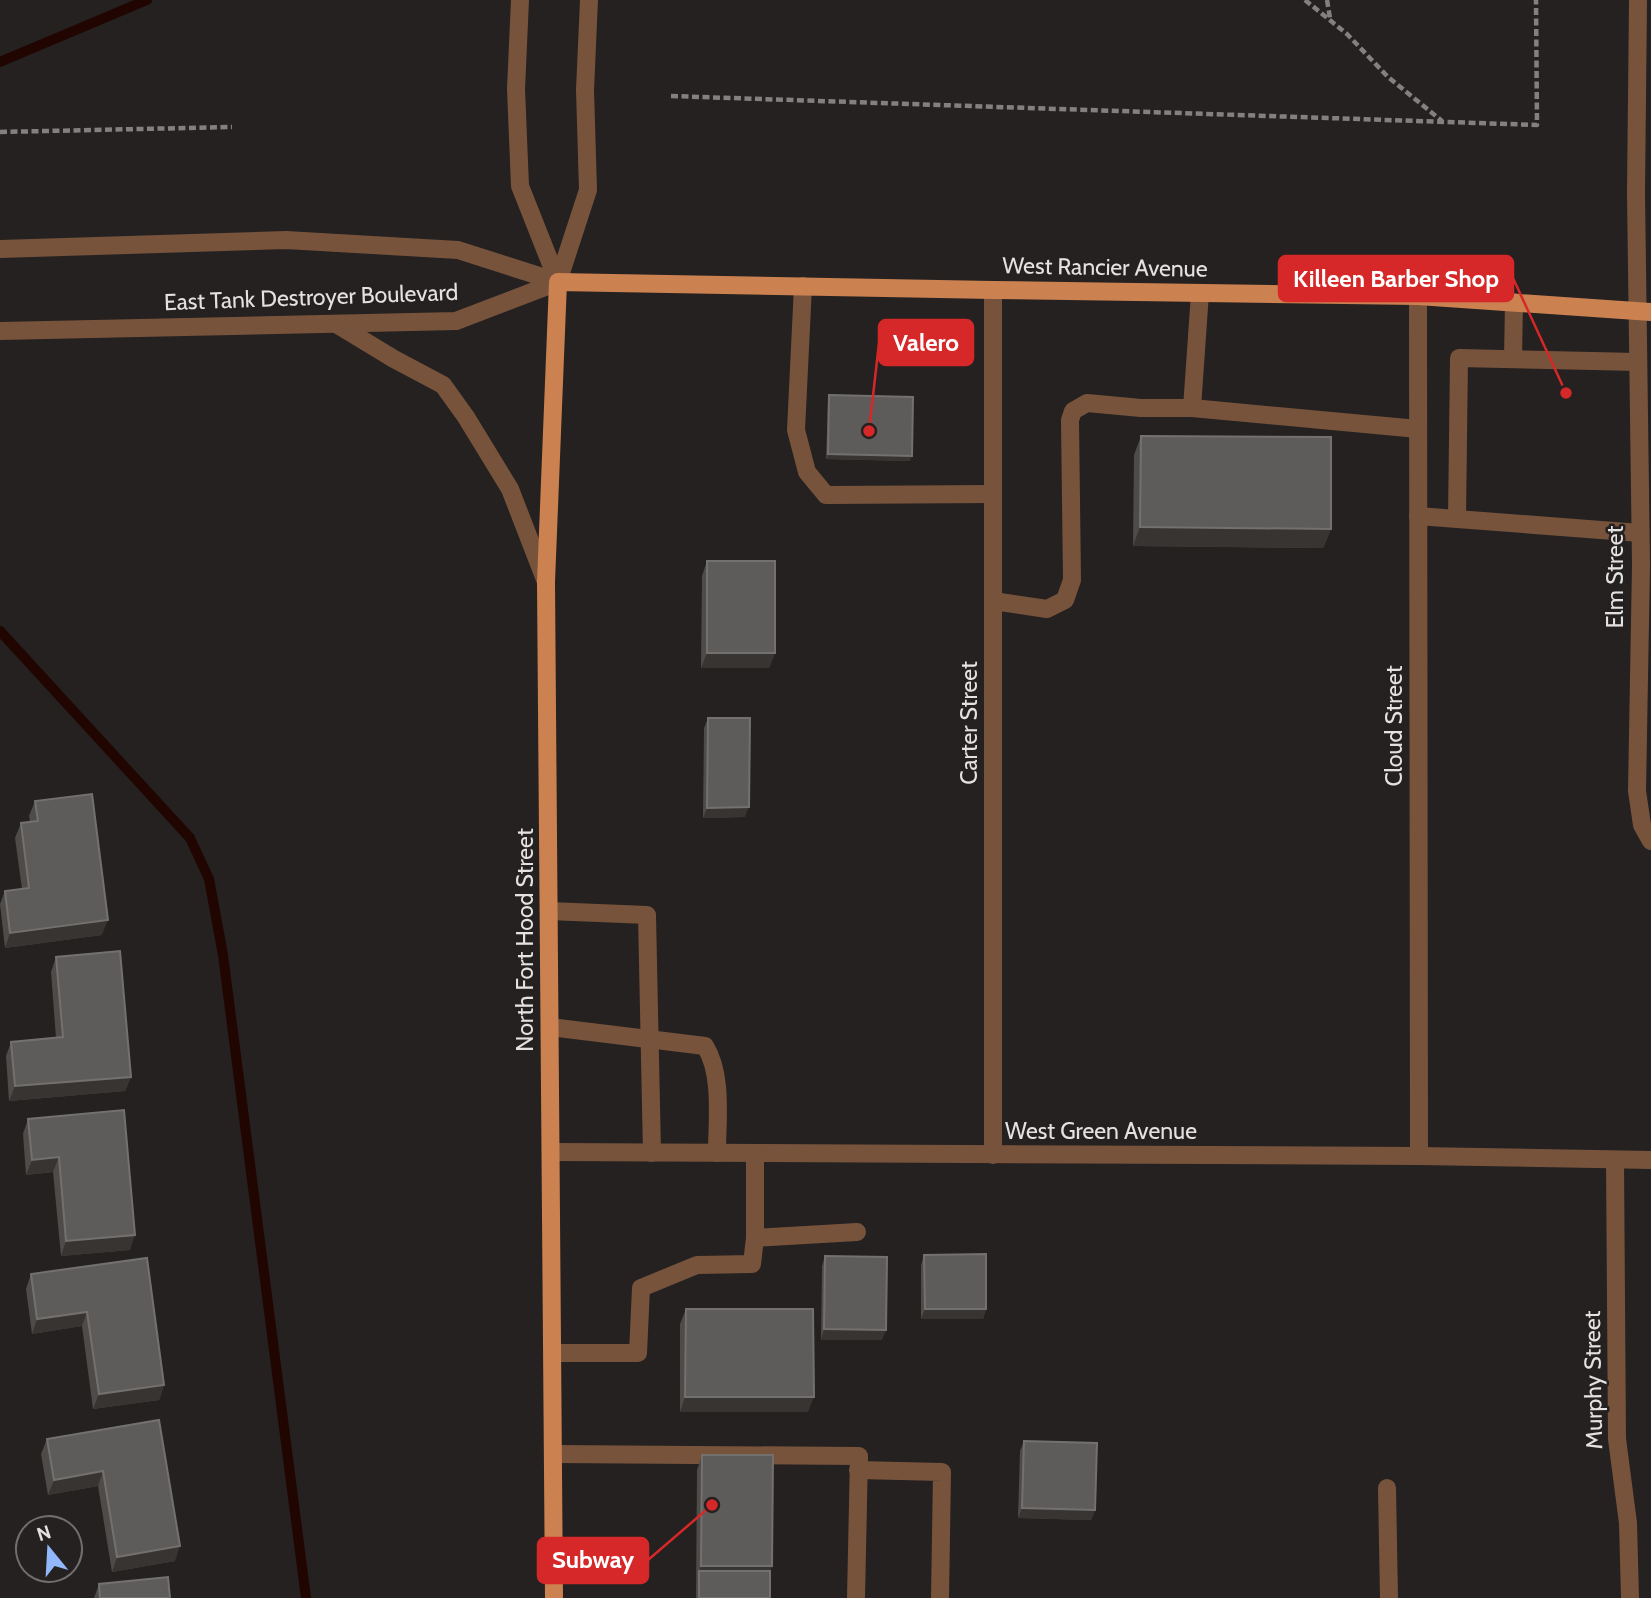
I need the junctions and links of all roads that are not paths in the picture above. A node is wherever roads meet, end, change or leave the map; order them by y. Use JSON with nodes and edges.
{"nodes":[{"id":1,"x":520,"y":0,"type":"edge"},
{"id":2,"x":589,"y":0,"type":"edge"},
{"id":3,"x":1638,"y":0,"type":"edge"},
{"id":4,"x":1643,"y":193,"type":"edge"},
{"id":5,"x":0,"y":249,"type":"edge"},
{"id":6,"x":558,"y":282,"type":"junction"},
{"id":7,"x":803,"y":286,"type":"junction"},
{"id":8,"x":993,"y":290,"type":"junction"},
{"id":9,"x":1200,"y":293,"type":"junction"},
{"id":10,"x":1418,"y":296,"type":"junction"},
{"id":11,"x":1514,"y":302,"type":"junction"},
{"id":12,"x":1644,"y":312,"type":"edge"},
{"id":13,"x":338,"y":324,"type":"junction"},
{"id":14,"x":0,"y":331,"type":"edge"},
{"id":15,"x":1513,"y":359,"type":"junction"},
{"id":16,"x":1638,"y":362,"type":"junction"},
{"id":17,"x":1192,"y":408,"type":"junction"},
{"id":18,"x":1418,"y":429,"type":"junction"},
{"id":19,"x":993,"y":494,"type":"junction"},
{"id":20,"x":1418,"y":516,"type":"junction"},
{"id":21,"x":1457,"y":519,"type":"junction"},
{"id":22,"x":1640,"y":533,"type":"junction"},
{"id":23,"x":1646,"y":565,"type":"edge"},
{"id":24,"x":546,"y":582,"type":"junction"},
{"id":25,"x":993,"y":601,"type":"junction"},
{"id":26,"x":1651,"y":841,"type":"edge"},
{"id":27,"x":549,"y":911,"type":"junction"},
{"id":28,"x":550,"y":1027,"type":"junction"},
{"id":29,"x":650,"y":1040,"type":"junction"},
{"id":30,"x":551,"y":1152,"type":"junction"},
{"id":31,"x":652,"y":1153,"type":"junction"},
{"id":32,"x":717,"y":1153,"type":"junction"},
{"id":33,"x":755,"y":1154,"type":"junction"},
{"id":34,"x":993,"y":1155,"type":"junction"},
{"id":35,"x":1419,"y":1156,"type":"junction"},
{"id":36,"x":1615,"y":1160,"type":"junction"},
{"id":37,"x":1651,"y":1160,"type":"edge"},
{"id":38,"x":857,"y":1232,"type":"dead end"},
{"id":39,"x":755,"y":1238,"type":"junction"},
{"id":40,"x":553,"y":1353,"type":"junction"},
{"id":41,"x":554,"y":1454,"type":"junction"},
{"id":42,"x":858,"y":1471,"type":"junction"},
{"id":43,"x":1387,"y":1488,"type":"dead end"},
{"id":44,"x":554,"y":1598,"type":"edge"},
{"id":45,"x":856,"y":1598,"type":"edge"},
{"id":46,"x":940,"y":1598,"type":"edge"},
{"id":47,"x":1389,"y":1598,"type":"edge"},
{"id":48,"x":1630,"y":1598,"type":"edge"}],
"edges":[{"from":1,"to":6,"type":"street","name":"North Fort Hood Street"},
{"from":2,"to":6,"type":"street","name":"North Fort Hood Street"},
{"from":3,"to":4,"type":"street","name":"Elm Street"},
{"from":4,"to":12,"type":"street","name":"Elm Street"},
{"from":5,"to":6,"type":"street","name":"East Tank Destroyer Boulevard"},
{"from":6,"to":7,"type":"main road","name":"West Rancier Avenue"},
{"from":6,"to":13,"type":"street","name":"East Tank Destroyer Boulevard"},
{"from":6,"to":24,"type":"main road","name":"North Fort Hood Street"},
{"from":7,"to":8,"type":"main road","name":"West Rancier Avenue"},
{"from":7,"to":19,"type":"street"},
{"from":8,"to":9,"type":"main road","name":"West Rancier Avenue"},
{"from":8,"to":19,"type":"street","name":"Carter Street"},
{"from":9,"to":10,"type":"main road","name":"West Rancier Avenue"},
{"from":9,"to":17,"type":"street"},
{"from":10,"to":11,"type":"main road","name":"West Rancier Avenue"},
{"from":10,"to":18,"type":"street","name":"Cloud Street"},
{"from":11,"to":12,"type":"main road","name":"West Rancier Avenue"},
{"from":11,"to":15,"type":"street"},
{"from":12,"to":16,"type":"street","name":"Elm Street"},
{"from":13,"to":14,"type":"street","name":"East Tank Destroyer Boulevard"},
{"from":13,"to":24,"type":"street"},
{"from":15,"to":16,"type":"street"},
{"from":15,"to":21,"type":"street"},
{"from":16,"to":22,"type":"street","name":"Elm Street"},
{"from":17,"to":18,"type":"street"},
{"from":17,"to":25,"type":"street"},
{"from":18,"to":20,"type":"street","name":"Cloud Street"},
{"from":19,"to":25,"type":"street","name":"Carter Street"},
{"from":20,"to":21,"type":"street"},
{"from":20,"to":35,"type":"street","name":"Cloud Street"},
{"from":21,"to":22,"type":"street"},
{"from":22,"to":23,"type":"street","name":"Elm Street"},
{"from":23,"to":26,"type":"street","name":"Elm Street"},
{"from":24,"to":27,"type":"main road","name":"North Fort Hood Street"},
{"from":25,"to":34,"type":"street","name":"Carter Street"},
{"from":27,"to":28,"type":"main road","name":"North Fort Hood Street"},
{"from":27,"to":29,"type":"street"},
{"from":28,"to":29,"type":"street"},
{"from":28,"to":30,"type":"main road","name":"North Fort Hood Street"},
{"from":29,"to":31,"type":"street"},
{"from":29,"to":32,"type":"street"},
{"from":30,"to":31,"type":"street","name":"West Green Avenue"},
{"from":30,"to":40,"type":"main road","name":"North Fort Hood Street"},
{"from":31,"to":32,"type":"street","name":"West Green Avenue"},
{"from":32,"to":33,"type":"street","name":"West Green Avenue"},
{"from":33,"to":34,"type":"street","name":"West Green Avenue"},
{"from":33,"to":39,"type":"street"},
{"from":34,"to":35,"type":"street","name":"West Green Avenue"},
{"from":35,"to":36,"type":"street","name":"West Green Avenue"},
{"from":36,"to":37,"type":"street","name":"West Green Avenue"},
{"from":36,"to":48,"type":"street","name":"Murphy Street"},
{"from":38,"to":39,"type":"street"},
{"from":39,"to":40,"type":"street"},
{"from":40,"to":41,"type":"main road","name":"North Fort Hood Street"},
{"from":41,"to":42,"type":"street"},
{"from":41,"to":44,"type":"main road","name":"North Fort Hood Street"},
{"from":42,"to":45,"type":"street"},
{"from":42,"to":46,"type":"street"},
{"from":43,"to":47,"type":"street"}]}
